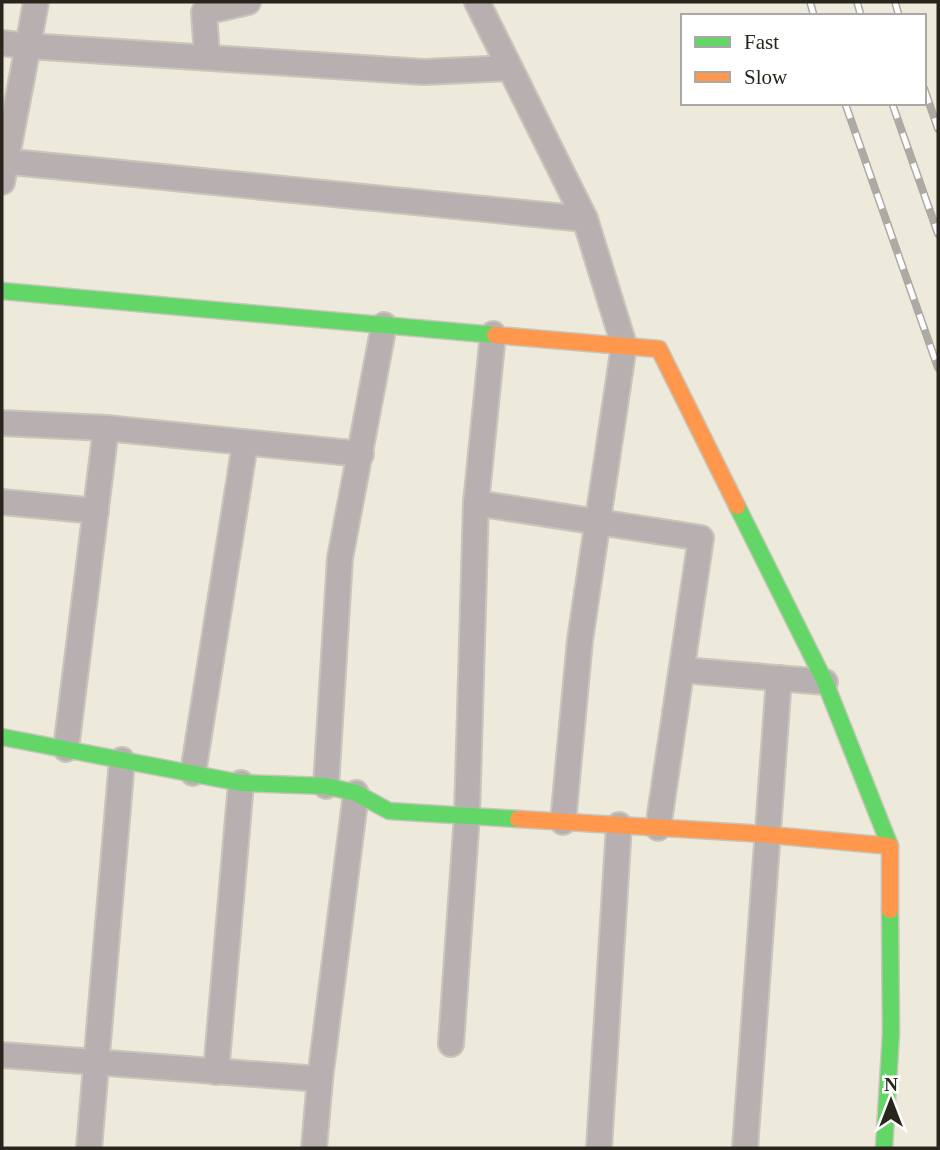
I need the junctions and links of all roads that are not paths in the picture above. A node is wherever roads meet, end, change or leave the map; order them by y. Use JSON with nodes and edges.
{"nodes":[{"id":1,"x":36,"y":2,"type":"edge"},
{"id":2,"x":248,"y":2,"type":"edge"},
{"id":3,"x":477,"y":2,"type":"edge"},
{"id":4,"x":204,"y":7,"type":"edge"},
{"id":5,"x":2,"y":43,"type":"edge"},
{"id":6,"x":28,"y":46,"type":"junction"},
{"id":7,"x":206,"y":57,"type":"junction"},
{"id":8,"x":510,"y":68,"type":"junction"},
{"id":9,"x":3,"y":168,"type":"edge"},
{"id":10,"x":585,"y":219,"type":"junction"},
{"id":11,"x":2,"y":291,"type":"edge"},
{"id":12,"x":384,"y":325,"type":"junction"},
{"id":13,"x":494,"y":334,"type":"junction"},
{"id":14,"x":624,"y":345,"type":"junction"},
{"id":15,"x":2,"y":424,"type":"edge"},
{"id":16,"x":106,"y":428,"type":"junction"},
{"id":17,"x":245,"y":444,"type":"junction"},
{"id":18,"x":361,"y":454,"type":"junction"},
{"id":19,"x":2,"y":502,"type":"edge"},
{"id":20,"x":476,"y":503,"type":"junction"},
{"id":21,"x":96,"y":511,"type":"junction"},
{"id":22,"x":597,"y":523,"type":"junction"},
{"id":23,"x":682,"y":670,"type":"junction"},
{"id":24,"x":779,"y":678,"type":"junction"},
{"id":25,"x":825,"y":682,"type":"junction"},
{"id":26,"x":2,"y":737,"type":"edge"},
{"id":27,"x":66,"y":749,"type":"junction"},
{"id":28,"x":122,"y":760,"type":"junction"},
{"id":29,"x":193,"y":774,"type":"junction"},
{"id":30,"x":241,"y":783,"type":"junction"},
{"id":31,"x":326,"y":786,"type":"junction"},
{"id":32,"x":356,"y":793,"type":"junction"},
{"id":33,"x":467,"y":815,"type":"junction"},
{"id":34,"x":563,"y":822,"type":"junction"},
{"id":35,"x":619,"y":825,"type":"junction"},
{"id":36,"x":658,"y":828,"type":"junction"},
{"id":37,"x":767,"y":835,"type":"junction"},
{"id":38,"x":890,"y":846,"type":"junction"},
{"id":39,"x":451,"y":1044,"type":"dead end"},
{"id":40,"x":2,"y":1055,"type":"edge"},
{"id":41,"x":95,"y":1063,"type":"junction"},
{"id":42,"x":216,"y":1072,"type":"junction"},
{"id":43,"x":320,"y":1079,"type":"junction"},
{"id":44,"x":89,"y":1148,"type":"edge"},
{"id":45,"x":314,"y":1148,"type":"edge"},
{"id":46,"x":599,"y":1148,"type":"edge"},
{"id":47,"x":746,"y":1148,"type":"edge"},
{"id":48,"x":884,"y":1148,"type":"edge"}],
"edges":[{"from":1,"to":6,"type":"street"},
{"from":2,"to":4,"type":"street"},
{"from":3,"to":8,"type":"street"},
{"from":4,"to":7,"type":"street"},
{"from":5,"to":6,"type":"street"},
{"from":6,"to":7,"type":"street"},
{"from":6,"to":9,"type":"street"},
{"from":7,"to":8,"type":"street"},
{"from":8,"to":10,"type":"street"},
{"from":9,"to":10,"type":"street"},
{"from":10,"to":14,"type":"street"},
{"from":11,"to":12,"type":"street"},
{"from":12,"to":13,"type":"street"},
{"from":12,"to":18,"type":"street"},
{"from":13,"to":14,"type":"street"},
{"from":13,"to":20,"type":"street"},
{"from":14,"to":22,"type":"street"},
{"from":14,"to":25,"type":"street"},
{"from":15,"to":16,"type":"street"},
{"from":16,"to":17,"type":"street"},
{"from":16,"to":21,"type":"street"},
{"from":17,"to":18,"type":"street"},
{"from":17,"to":29,"type":"street"},
{"from":18,"to":31,"type":"street"},
{"from":19,"to":21,"type":"street"},
{"from":20,"to":22,"type":"street"},
{"from":20,"to":33,"type":"street"},
{"from":21,"to":27,"type":"street"},
{"from":22,"to":23,"type":"street"},
{"from":22,"to":34,"type":"street"},
{"from":23,"to":24,"type":"street"},
{"from":23,"to":36,"type":"street"},
{"from":24,"to":25,"type":"street"},
{"from":24,"to":37,"type":"street"},
{"from":25,"to":38,"type":"street"},
{"from":26,"to":27,"type":"street"},
{"from":27,"to":28,"type":"street"},
{"from":28,"to":29,"type":"street"},
{"from":28,"to":41,"type":"street"},
{"from":29,"to":30,"type":"street"},
{"from":30,"to":31,"type":"street"},
{"from":30,"to":42,"type":"street"},
{"from":31,"to":32,"type":"street"},
{"from":32,"to":33,"type":"street"},
{"from":32,"to":43,"type":"street"},
{"from":33,"to":34,"type":"street"},
{"from":33,"to":39,"type":"street"},
{"from":34,"to":35,"type":"street"},
{"from":35,"to":36,"type":"street"},
{"from":35,"to":46,"type":"street"},
{"from":36,"to":37,"type":"street"},
{"from":37,"to":38,"type":"street"},
{"from":37,"to":47,"type":"street"},
{"from":38,"to":48,"type":"street"},
{"from":40,"to":41,"type":"street"},
{"from":41,"to":42,"type":"street"},
{"from":41,"to":44,"type":"street"},
{"from":42,"to":43,"type":"street"},
{"from":43,"to":45,"type":"street"}]}
